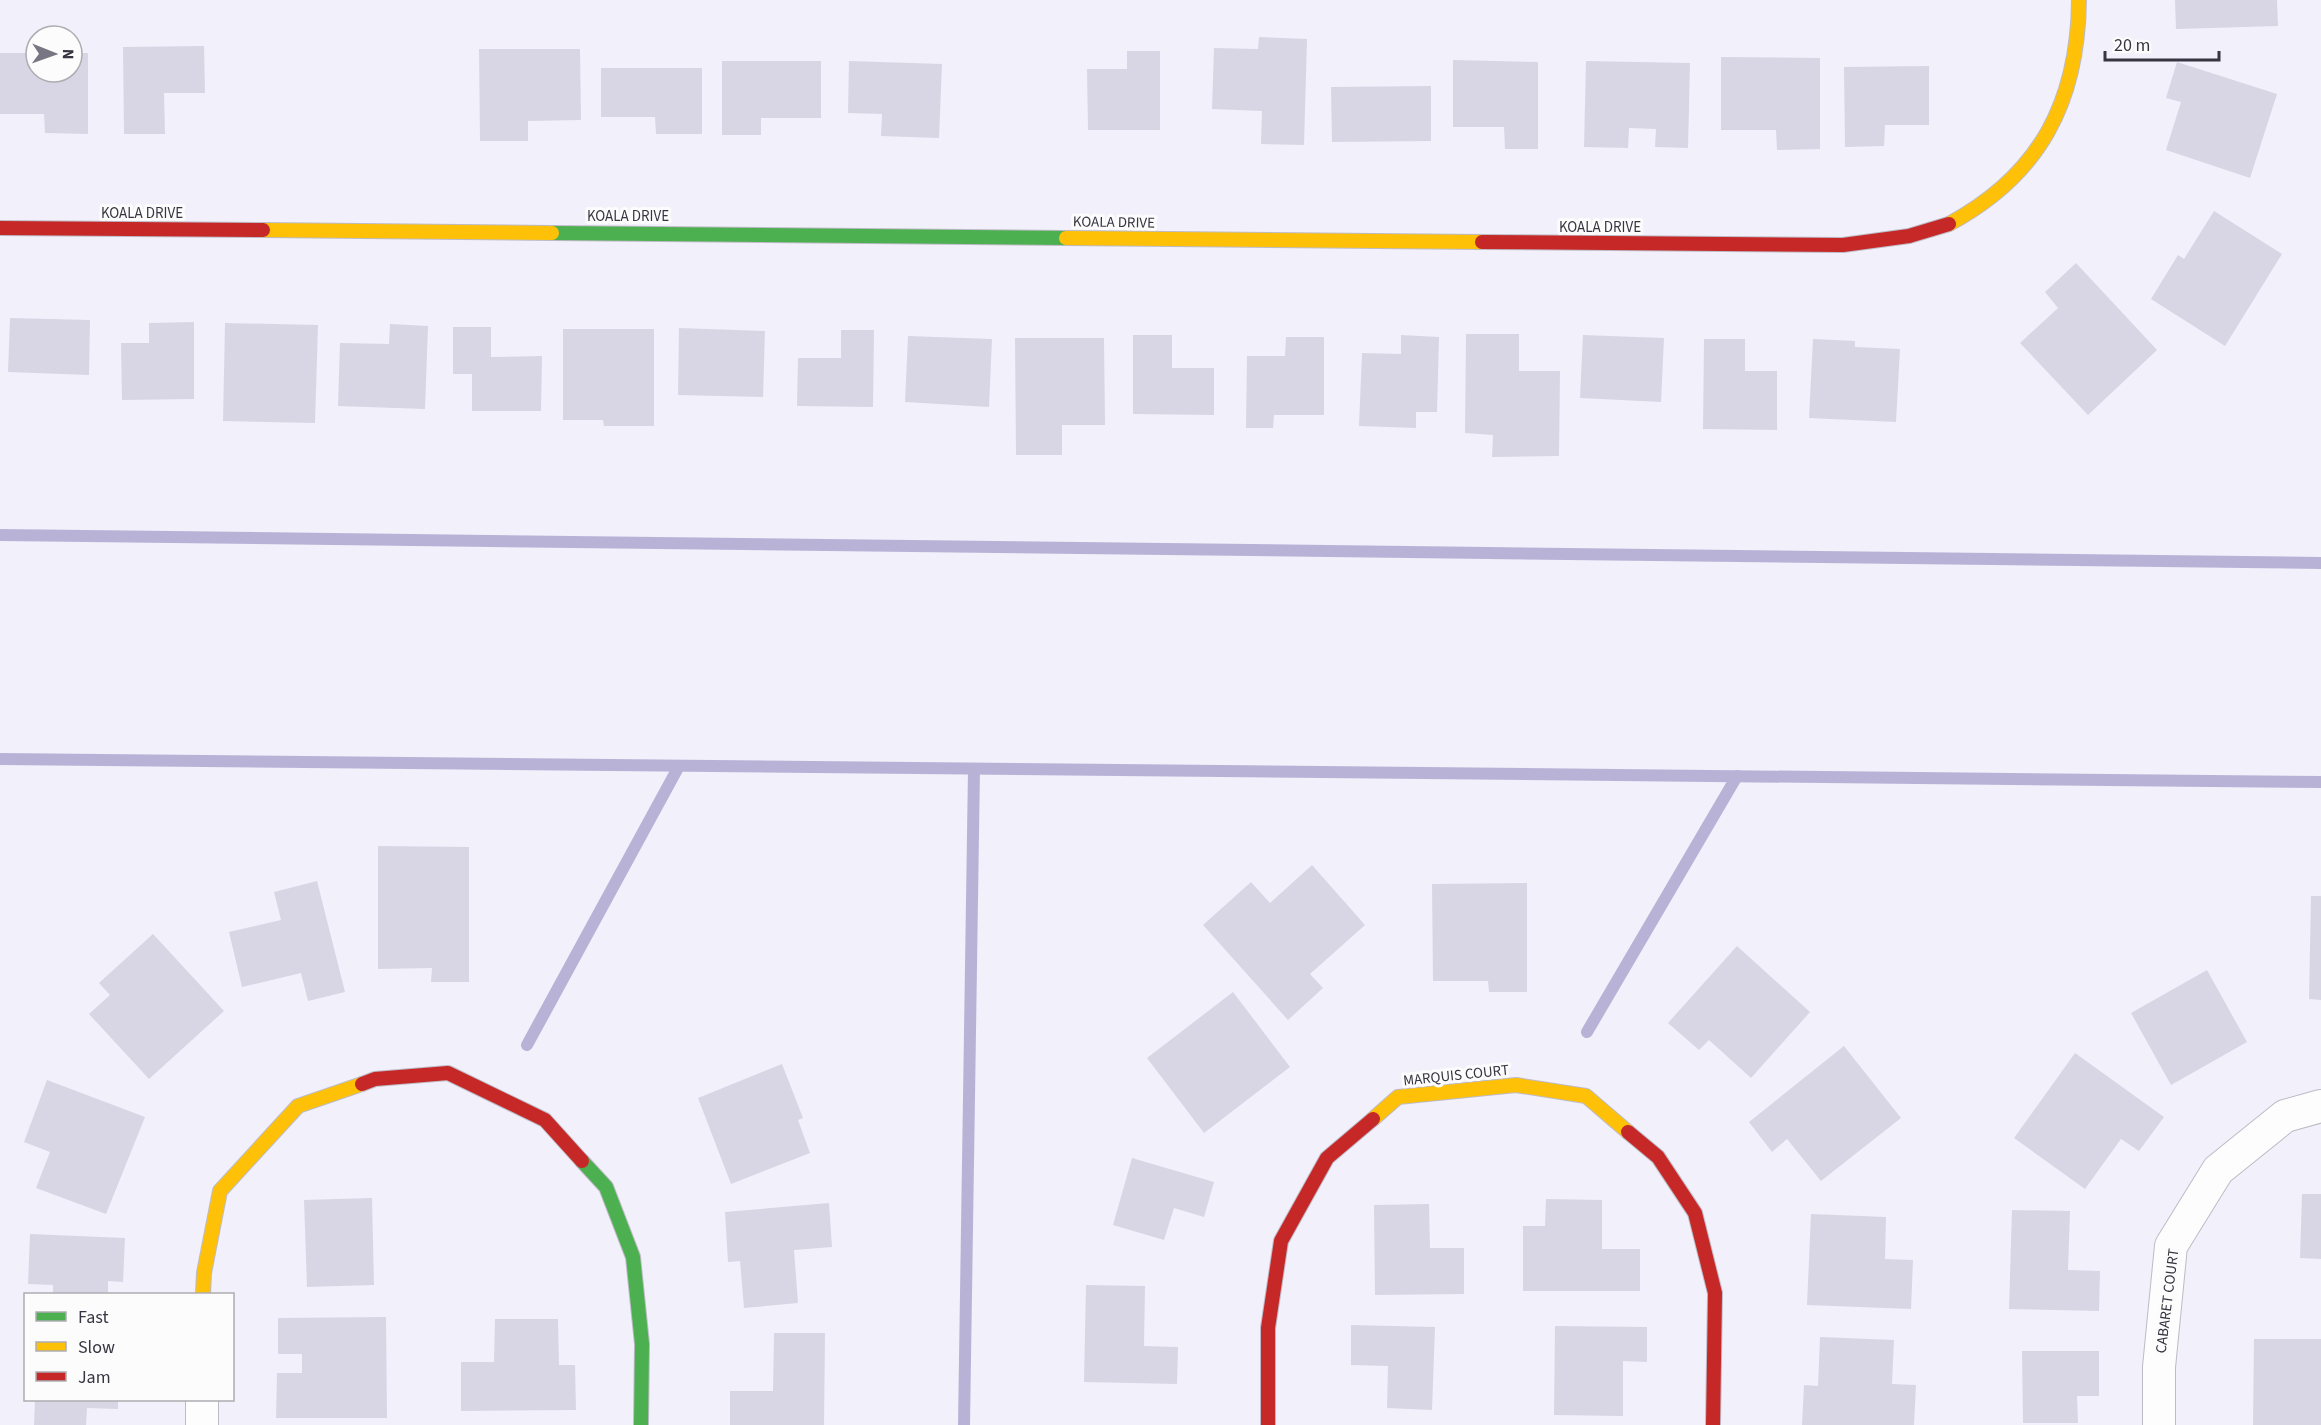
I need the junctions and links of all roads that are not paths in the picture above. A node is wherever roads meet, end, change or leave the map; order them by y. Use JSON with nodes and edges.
{"nodes":[{"id":1,"x":2079,"y":0,"type":"edge"},
{"id":2,"x":0,"y":228,"type":"edge"},
{"id":3,"x":2321,"y":1106,"type":"edge"},
{"id":4,"x":204,"y":1293,"type":"edge"},
{"id":5,"x":202,"y":1401,"type":"edge"},
{"id":6,"x":202,"y":1425,"type":"edge"},
{"id":7,"x":641,"y":1425,"type":"edge"},
{"id":8,"x":1268,"y":1425,"type":"edge"},
{"id":9,"x":1713,"y":1425,"type":"edge"},
{"id":10,"x":2159,"y":1425,"type":"edge"}],
"edges":[{"from":1,"to":2,"type":"street","name":"KOALA DRIVE"},
{"from":3,"to":10,"type":"street","name":"CABARET COURT"},
{"from":4,"to":7,"type":"street"},
{"from":5,"to":6,"type":"street"},
{"from":8,"to":9,"type":"street","name":"MARQUIS COURT"}]}
